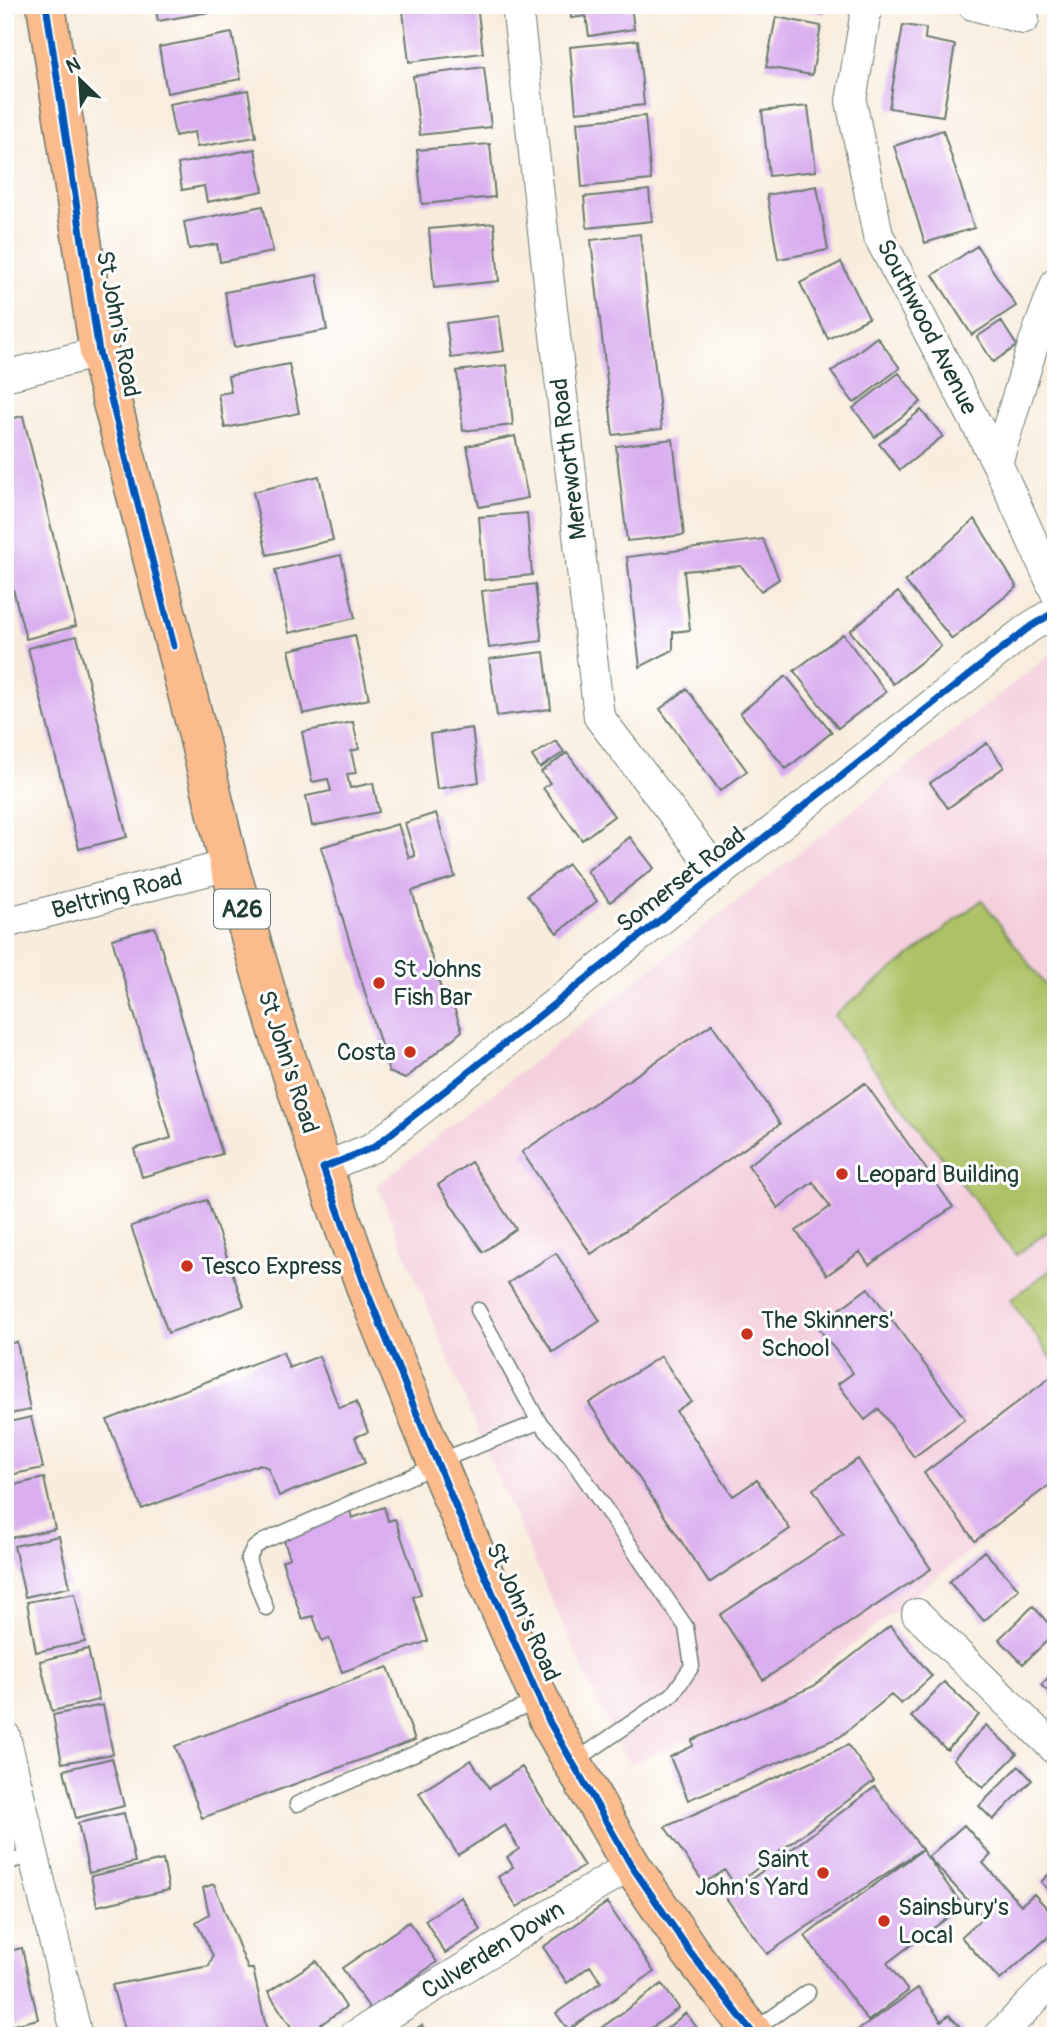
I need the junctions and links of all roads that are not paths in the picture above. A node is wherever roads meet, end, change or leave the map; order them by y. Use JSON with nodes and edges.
{"nodes":[{"id":1,"x":46,"y":5,"type":"edge"},
{"id":2,"x":517,"y":5,"type":"edge"},
{"id":3,"x":867,"y":5,"type":"edge"},
{"id":4,"x":973,"y":5,"type":"edge"},
{"id":5,"x":1024,"y":19,"type":"dead end"},
{"id":6,"x":1056,"y":284,"type":"edge"},
{"id":7,"x":99,"y":352,"type":"junction"},
{"id":8,"x":5,"y":376,"type":"edge"},
{"id":9,"x":998,"y":463,"type":"junction"},
{"id":10,"x":1056,"y":593,"type":"edge"},
{"id":11,"x":1056,"y":611,"type":"edge"},
{"id":12,"x":229,"y":865,"type":"junction"},
{"id":13,"x":719,"y":874,"type":"junction"},
{"id":14,"x":5,"y":923,"type":"edge"},
{"id":15,"x":323,"y":1167,"type":"junction"},
{"id":16,"x":478,"y":1310,"type":"dead end"},
{"id":17,"x":539,"y":1422,"type":"junction"},
{"id":18,"x":438,"y":1464,"type":"junction"},
{"id":19,"x":266,"y":1608,"type":"dead end"},
{"id":20,"x":917,"y":1614,"type":"dead end"},
{"id":21,"x":540,"y":1699,"type":"junction"},
{"id":22,"x":5,"y":1737,"type":"edge"},
{"id":23,"x":1056,"y":1750,"type":"edge"},
{"id":24,"x":573,"y":1762,"type":"junction"},
{"id":25,"x":297,"y":1804,"type":"dead end"},
{"id":26,"x":19,"y":1859,"type":"edge"},
{"id":27,"x":631,"y":1865,"type":"junction"},
{"id":28,"x":1056,"y":1977,"type":"edge"},
{"id":29,"x":808,"y":1992,"type":"dead end"},
{"id":30,"x":754,"y":2034,"type":"edge"},
{"id":31,"x":77,"y":2036,"type":"edge"},
{"id":32,"x":354,"y":2036,"type":"edge"},
{"id":33,"x":999,"y":2036,"type":"edge"}],
"edges":[{"from":1,"to":7,"type":"highway","name":"St John's Road","number":"A26"},
{"from":2,"to":13,"type":"street","name":"Mereworth Road"},
{"from":3,"to":9,"type":"street","name":"Southwood Avenue"},
{"from":4,"to":5,"type":"street"},
{"from":6,"to":9,"type":"street"},
{"from":7,"to":8,"type":"street"},
{"from":7,"to":12,"type":"highway","name":"St John's Road","number":"A26"},
{"from":9,"to":10,"type":"street","name":"Southwood Avenue"},
{"from":11,"to":13,"type":"street","name":"Somerset Road"},
{"from":12,"to":14,"type":"street","name":"Beltring Road"},
{"from":12,"to":15,"type":"highway","name":"St John's Road","number":"A26"},
{"from":13,"to":15,"type":"street","name":"Somerset Road"},
{"from":15,"to":18,"type":"highway","name":"St John's Road","number":"A26"},
{"from":16,"to":17,"type":"lane"},
{"from":17,"to":18,"type":"lane"},
{"from":17,"to":24,"type":"lane"},
{"from":18,"to":19,"type":"lane"},
{"from":18,"to":21,"type":"highway","name":"St John's Road","number":"A26"},
{"from":20,"to":23,"type":"street"},
{"from":21,"to":24,"type":"highway","name":"St John's Road","number":"A26"},
{"from":21,"to":25,"type":"lane"},
{"from":22,"to":26,"type":"street"},
{"from":24,"to":27,"type":"highway","name":"St John's Road","number":"A26"},
{"from":26,"to":31,"type":"street"},
{"from":27,"to":30,"type":"highway","name":"St John's Road","number":"A26"},
{"from":27,"to":32,"type":"street","name":"Culverden Down"},
{"from":28,"to":33,"type":"street"},
{"from":29,"to":30,"type":"lane"}]}
